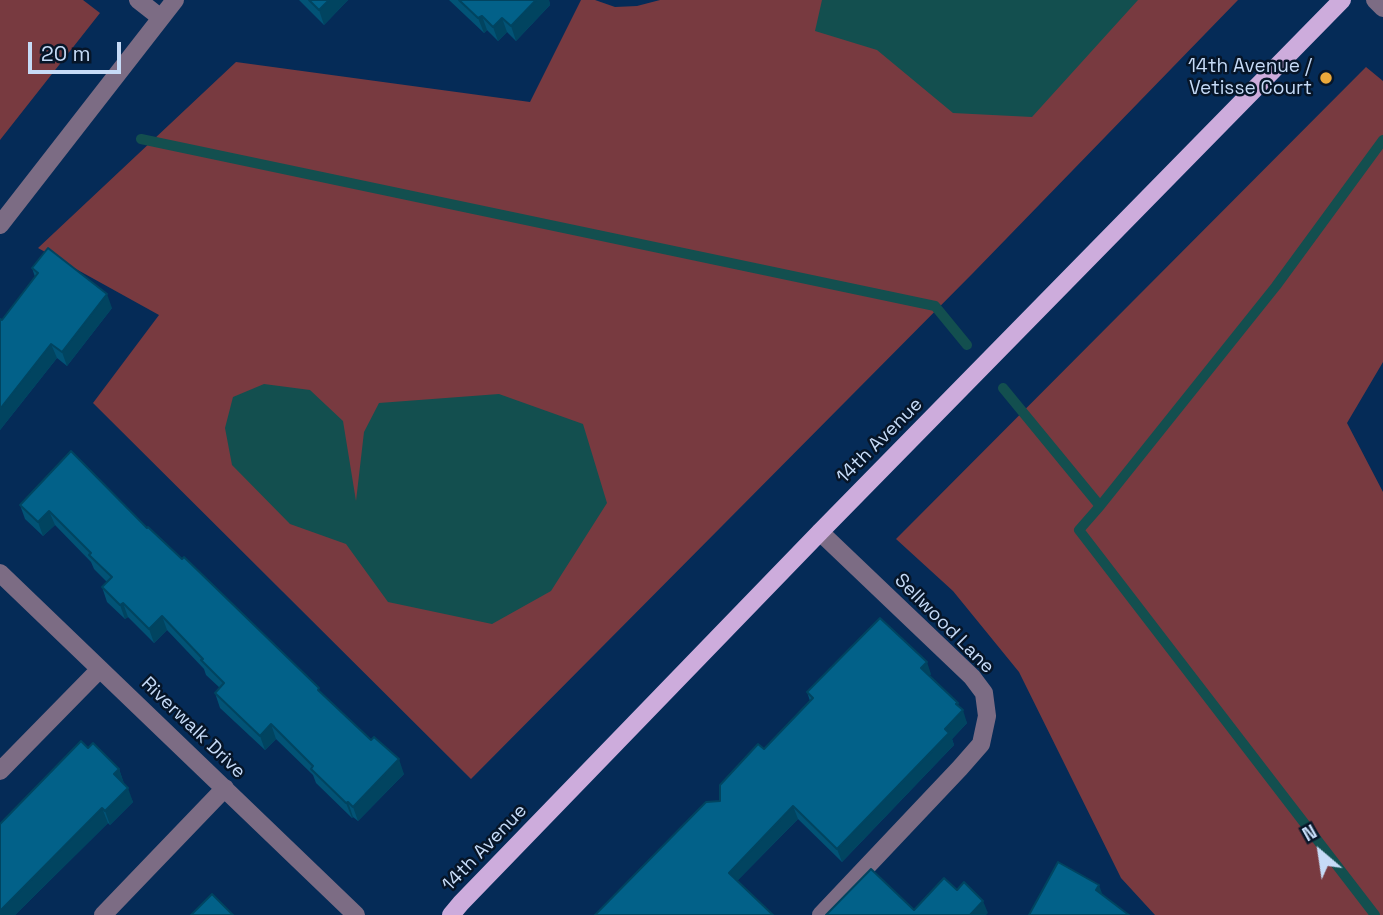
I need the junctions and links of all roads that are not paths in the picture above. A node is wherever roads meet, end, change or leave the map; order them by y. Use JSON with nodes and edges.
{"nodes":[{"id":1,"x":138,"y":0,"type":"edge"},
{"id":2,"x":176,"y":0,"type":"edge"},
{"id":3,"x":1342,"y":0,"type":"edge"},
{"id":4,"x":1374,"y":0,"type":"edge"},
{"id":5,"x":1383,"y":8,"type":"edge"},
{"id":6,"x":161,"y":18,"type":"junction"},
{"id":7,"x":0,"y":225,"type":"edge"},
{"id":8,"x":820,"y":532,"type":"junction"},
{"id":9,"x":0,"y":573,"type":"edge"},
{"id":10,"x":100,"y":669,"type":"junction"},
{"id":11,"x":0,"y":771,"type":"edge"},
{"id":12,"x":225,"y":788,"type":"junction"},
{"id":13,"x":103,"y":915,"type":"edge"},
{"id":14,"x":356,"y":915,"type":"edge"},
{"id":15,"x":451,"y":915,"type":"edge"},
{"id":16,"x":821,"y":915,"type":"edge"}],
"edges":[{"from":1,"to":6,"type":"street"},
{"from":2,"to":6,"type":"street"},
{"from":3,"to":8,"type":"main road","name":"14th Avenue"},
{"from":4,"to":5,"type":"street"},
{"from":6,"to":7,"type":"street"},
{"from":8,"to":15,"type":"main road","name":"14th Avenue"},
{"from":8,"to":16,"type":"street","name":"Sellwood Lane"},
{"from":9,"to":10,"type":"street","name":"Riverwalk Drive"},
{"from":10,"to":11,"type":"street"},
{"from":10,"to":12,"type":"street","name":"Riverwalk Drive"},
{"from":12,"to":13,"type":"street"},
{"from":12,"to":14,"type":"street","name":"Riverwalk Drive"}]}
